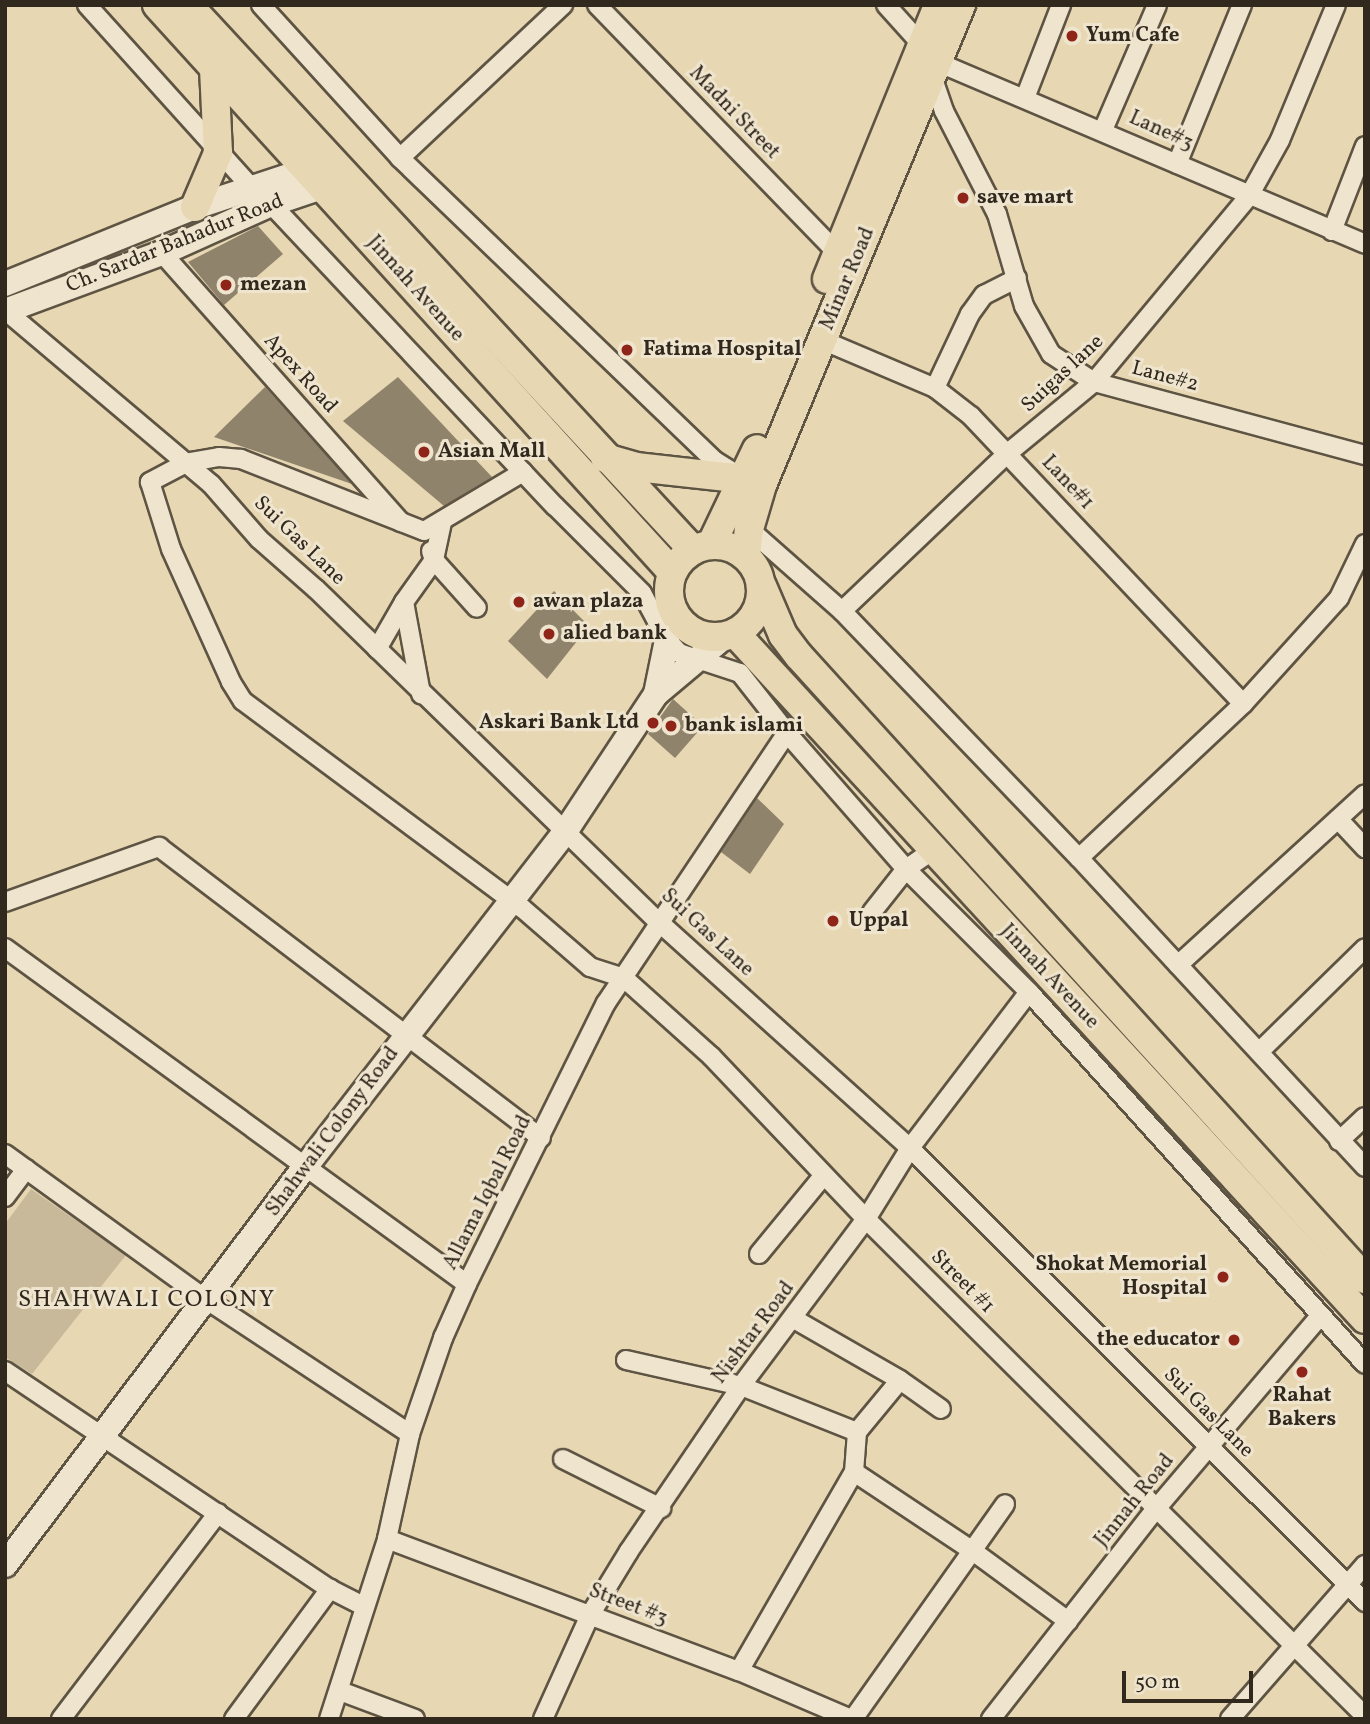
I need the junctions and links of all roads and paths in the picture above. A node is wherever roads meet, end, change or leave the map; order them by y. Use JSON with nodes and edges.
{"nodes":[{"id":1,"x":87,"y":5,"type":"edge"},
{"id":2,"x":157,"y":5,"type":"edge"},
{"id":3,"x":188,"y":5,"type":"edge"},
{"id":4,"x":261,"y":5,"type":"edge"},
{"id":5,"x":563,"y":5,"type":"edge"},
{"id":6,"x":597,"y":5,"type":"edge"},
{"id":7,"x":886,"y":5,"type":"edge"},
{"id":8,"x":939,"y":5,"type":"edge"},
{"id":9,"x":961,"y":5,"type":"edge"},
{"id":10,"x":1061,"y":5,"type":"edge"},
{"id":11,"x":1157,"y":5,"type":"edge"},
{"id":12,"x":1242,"y":5,"type":"edge"},
{"id":13,"x":1336,"y":5,"type":"edge"},
{"id":14,"x":930,"y":61,"type":"junction"},
{"id":15,"x":214,"y":68,"type":"junction"},
{"id":16,"x":1025,"y":98,"type":"junction"},
{"id":17,"x":1103,"y":130,"type":"junction"},
{"id":18,"x":1365,"y":146,"type":"edge"},
{"id":19,"x":218,"y":153,"type":"junction"},
{"id":20,"x":401,"y":158,"type":"junction"},
{"id":21,"x":1177,"y":164,"type":"junction"},
{"id":22,"x":325,"y":171,"type":"junction"},
{"id":23,"x":251,"y":187,"type":"junction"},
{"id":24,"x":1249,"y":196,"type":"junction"},
{"id":25,"x":271,"y":204,"type":"junction"},
{"id":26,"x":195,"y":207,"type":"junction"},
{"id":27,"x":1332,"y":231,"type":"junction"},
{"id":28,"x":1365,"y":244,"type":"edge"},
{"id":29,"x":162,"y":253,"type":"junction"},
{"id":30,"x":837,"y":253,"type":"junction"},
{"id":31,"x":1017,"y":278,"type":"junction"},
{"id":32,"x":5,"y":284,"type":"edge"},
{"id":33,"x":6,"y":311,"type":"edge"},
{"id":34,"x":822,"y":340,"type":"junction"},
{"id":35,"x":1094,"y":382,"type":"junction"},
{"id":36,"x":935,"y":388,"type":"junction"},
{"id":37,"x":1008,"y":453,"type":"junction"},
{"id":38,"x":1365,"y":455,"type":"edge"},
{"id":39,"x":605,"y":458,"type":"junction"},
{"id":40,"x":186,"y":463,"type":"junction"},
{"id":41,"x":523,"y":472,"type":"junction"},
{"id":42,"x":745,"y":479,"type":"junction"},
{"id":43,"x":442,"y":521,"type":"junction"},
{"id":44,"x":403,"y":525,"type":"junction"},
{"id":45,"x":424,"y":531,"type":"junction"},
{"id":46,"x":747,"y":542,"type":"junction"},
{"id":47,"x":1365,"y":544,"type":"edge"},
{"id":48,"x":702,"y":547,"type":"junction"},
{"id":49,"x":435,"y":560,"type":"junction"},
{"id":50,"x":671,"y":578,"type":"junction"},
{"id":51,"x":761,"y":586,"type":"junction"},
{"id":52,"x":404,"y":602,"type":"junction"},
{"id":53,"x":477,"y":608,"type":"dead end"},
{"id":54,"x":842,"y":611,"type":"junction"},
{"id":55,"x":729,"y":635,"type":"junction"},
{"id":56,"x":667,"y":640,"type":"junction"},
{"id":57,"x":377,"y":649,"type":"junction"},
{"id":58,"x":695,"y":658,"type":"junction"},
{"id":59,"x":421,"y":694,"type":"junction"},
{"id":60,"x":656,"y":694,"type":"junction"},
{"id":61,"x":1243,"y":705,"type":"junction"},
{"id":62,"x":787,"y":733,"type":"junction"},
{"id":63,"x":1365,"y":794,"type":"edge"},
{"id":64,"x":1338,"y":819,"type":"junction"},
{"id":65,"x":567,"y":829,"type":"junction"},
{"id":66,"x":1365,"y":848,"type":"edge"},
{"id":67,"x":932,"y":851,"type":"junction"},
{"id":68,"x":1079,"y":858,"type":"junction"},
{"id":69,"x":906,"y":869,"type":"junction"},
{"id":70,"x":513,"y":901,"type":"junction"},
{"id":71,"x":5,"y":902,"type":"edge"},
{"id":72,"x":872,"y":912,"type":"dead end"},
{"id":73,"x":660,"y":923,"type":"junction"},
{"id":74,"x":5,"y":948,"type":"edge"},
{"id":75,"x":1365,"y":948,"type":"edge"},
{"id":76,"x":1178,"y":965,"type":"junction"},
{"id":77,"x":624,"y":978,"type":"junction"},
{"id":78,"x":1029,"y":992,"type":"junction"},
{"id":79,"x":407,"y":1036,"type":"junction"},
{"id":80,"x":1260,"y":1051,"type":"junction"},
{"id":81,"x":1170,"y":1106,"type":"junction"},
{"id":82,"x":1365,"y":1117,"type":"edge"},
{"id":83,"x":1150,"y":1127,"type":"junction"},
{"id":84,"x":541,"y":1138,"type":"junction"},
{"id":85,"x":1339,"y":1141,"type":"junction"},
{"id":86,"x":910,"y":1148,"type":"junction"},
{"id":87,"x":5,"y":1154,"type":"edge"},
{"id":88,"x":306,"y":1166,"type":"junction"},
{"id":89,"x":1365,"y":1167,"type":"edge"},
{"id":90,"x":26,"y":1169,"type":"junction"},
{"id":91,"x":824,"y":1175,"type":"junction"},
{"id":92,"x":5,"y":1198,"type":"edge"},
{"id":93,"x":866,"y":1219,"type":"junction"},
{"id":94,"x":759,"y":1254,"type":"dead end"},
{"id":95,"x":1365,"y":1279,"type":"edge"},
{"id":96,"x":467,"y":1284,"type":"junction"},
{"id":97,"x":207,"y":1300,"type":"junction"},
{"id":98,"x":1320,"y":1316,"type":"junction"},
{"id":99,"x":794,"y":1319,"type":"junction"},
{"id":100,"x":1365,"y":1319,"type":"edge"},
{"id":101,"x":626,"y":1360,"type":"dead end"},
{"id":102,"x":1365,"y":1364,"type":"edge"},
{"id":103,"x":5,"y":1371,"type":"edge"},
{"id":104,"x":900,"y":1380,"type":"junction"},
{"id":105,"x":741,"y":1386,"type":"junction"},
{"id":106,"x":941,"y":1409,"type":"dead end"},
{"id":107,"x":857,"y":1432,"type":"junction"},
{"id":108,"x":103,"y":1434,"type":"junction"},
{"id":109,"x":410,"y":1434,"type":"junction"},
{"id":110,"x":1209,"y":1446,"type":"junction"},
{"id":111,"x":563,"y":1459,"type":"dead end"},
{"id":112,"x":854,"y":1472,"type":"junction"},
{"id":113,"x":1005,"y":1504,"type":"dead end"},
{"id":114,"x":661,"y":1508,"type":"junction"},
{"id":115,"x":1155,"y":1510,"type":"junction"},
{"id":116,"x":218,"y":1513,"type":"junction"},
{"id":117,"x":387,"y":1539,"type":"junction"},
{"id":118,"x":970,"y":1549,"type":"junction"},
{"id":119,"x":5,"y":1565,"type":"edge"},
{"id":120,"x":1365,"y":1565,"type":"edge"},
{"id":121,"x":1347,"y":1586,"type":"junction"},
{"id":122,"x":330,"y":1589,"type":"junction"},
{"id":123,"x":1365,"y":1602,"type":"edge"},
{"id":124,"x":365,"y":1606,"type":"junction"},
{"id":125,"x":590,"y":1615,"type":"junction"},
{"id":126,"x":1068,"y":1621,"type":"junction"},
{"id":127,"x":1294,"y":1646,"type":"junction"},
{"id":128,"x":739,"y":1671,"type":"junction"},
{"id":129,"x":340,"y":1690,"type":"junction"},
{"id":130,"x":1365,"y":1716,"type":"edge"},
{"id":131,"x":61,"y":1719,"type":"edge"},
{"id":132,"x":234,"y":1719,"type":"edge"},
{"id":133,"x":329,"y":1719,"type":"edge"},
{"id":134,"x":415,"y":1719,"type":"edge"},
{"id":135,"x":543,"y":1719,"type":"edge"},
{"id":136,"x":852,"y":1719,"type":"edge"},
{"id":137,"x":991,"y":1719,"type":"edge"},
{"id":138,"x":1230,"y":1719,"type":"edge"}],
"edges":[{"from":1,"to":19,"type":"street"},
{"from":2,"to":15,"type":"main road","name":"Jinnah Avenue"},
{"from":3,"to":22,"type":"main road","name":"Jinnah Avenue"},
{"from":4,"to":20,"type":"street"},
{"from":5,"to":20,"type":"street"},
{"from":6,"to":30,"type":"street","name":"Madni Street"},
{"from":7,"to":14,"type":"street"},
{"from":8,"to":14,"type":"main road","name":"Minar Road"},
{"from":9,"to":14,"type":"main road","name":"Minar Road"},
{"from":10,"to":16,"type":"street"},
{"from":11,"to":17,"type":"street"},
{"from":12,"to":21,"type":"street"},
{"from":13,"to":24,"type":"street","name":"Suigas lane"},
{"from":14,"to":16,"type":"street","name":"Lane#3"},
{"from":14,"to":30,"type":"main road","name":"Minar Road"},
{"from":14,"to":31,"type":"street","name":"Lane#2"},
{"from":14,"to":34,"type":"main road","name":"Minar Road"},
{"from":15,"to":19,"type":"main road"},
{"from":15,"to":22,"type":"main road","name":"Jinnah Avenue"},
{"from":16,"to":17,"type":"street","name":"Lane#3"},
{"from":17,"to":21,"type":"street","name":"Lane#3"},
{"from":18,"to":27,"type":"street"},
{"from":19,"to":23,"type":"street"},
{"from":19,"to":26,"type":"main road"},
{"from":20,"to":42,"type":"street"},
{"from":21,"to":24,"type":"street","name":"Lane#3"},
{"from":22,"to":23,"type":"main road","name":"Ch. Sardar Bahadur Road"},
{"from":22,"to":25,"type":"main road","name":"Ch. Sardar Bahadur Road"},
{"from":22,"to":39,"type":"main road","name":"Jinnah Avenue"},
{"from":22,"to":50,"type":"main road","name":"Jinnah Avenue"},
{"from":23,"to":25,"type":"street"},
{"from":23,"to":26,"type":"main road","name":"Ch. Sardar Bahadur Road"},
{"from":24,"to":27,"type":"street","name":"Lane#3"},
{"from":24,"to":35,"type":"street","name":"Suigas lane"},
{"from":25,"to":29,"type":"main road","name":"Ch. Sardar Bahadur Road"},
{"from":25,"to":41,"type":"street"},
{"from":26,"to":32,"type":"main road","name":"Ch. Sardar Bahadur Road"},
{"from":27,"to":28,"type":"street","name":"Lane#3"},
{"from":29,"to":33,"type":"main road","name":"Ch. Sardar Bahadur Road"},
{"from":29,"to":44,"type":"street","name":"Apex Road"},
{"from":30,"to":42,"type":"main road","name":"Minar Road"},
{"from":31,"to":35,"type":"street","name":"Lane#2"},
{"from":31,"to":36,"type":"street"},
{"from":33,"to":40,"type":"street","name":"Sui Gas Lane"},
{"from":34,"to":36,"type":"street","name":"Lane#1"},
{"from":34,"to":46,"type":"main road","name":"Minar Road"},
{"from":35,"to":37,"type":"street","name":"Suigas lane"},
{"from":35,"to":38,"type":"street","name":"Lane#2"},
{"from":36,"to":37,"type":"street","name":"Lane#1"},
{"from":37,"to":54,"type":"street","name":"Suigas lane"},
{"from":37,"to":61,"type":"street","name":"Lane#1"},
{"from":39,"to":42,"type":"main road"},
{"from":39,"to":48,"type":"main road","name":"Jinnah Avenue"},
{"from":40,"to":44,"type":"street"},
{"from":40,"to":57,"type":"street","name":"Sui Gas Lane"},
{"from":40,"to":70,"type":"street","name":"Street #1"},
{"from":41,"to":43,"type":"street"},
{"from":41,"to":56,"type":"street"},
{"from":42,"to":48,"type":"main road","name":"Minar Road"},
{"from":43,"to":45,"type":"street"},
{"from":43,"to":49,"type":"street"},
{"from":44,"to":45,"type":"street"},
{"from":45,"to":49,"type":"street"},
{"from":46,"to":48,"type":"main road"},
{"from":46,"to":51,"type":"main road"},
{"from":46,"to":54,"type":"street"},
{"from":47,"to":61,"type":"street"},
{"from":48,"to":50,"type":"main road"},
{"from":49,"to":52,"type":"street"},
{"from":49,"to":53,"type":"street"},
{"from":50,"to":55,"type":"main road"},
{"from":50,"to":56,"type":"main road","name":"Shahwali Colony Road"},
{"from":51,"to":55,"type":"main road"},
{"from":51,"to":95,"type":"main road","name":"Jinnah Avenue"},
{"from":52,"to":57,"type":"street"},
{"from":52,"to":59,"type":"street"},
{"from":54,"to":68,"type":"street"},
{"from":55,"to":58,"type":"main road","name":"Shahwali Colony Road"},
{"from":55,"to":67,"type":"main road","name":"Jinnah Avenue"},
{"from":56,"to":58,"type":"street"},
{"from":56,"to":60,"type":"main road","name":"Shahwali Colony Road"},
{"from":57,"to":59,"type":"street","name":"Sui Gas Lane"},
{"from":58,"to":60,"type":"main road","name":"Shahwali Colony Road"},
{"from":58,"to":62,"type":"street"},
{"from":59,"to":65,"type":"street","name":"Sui Gas Lane"},
{"from":60,"to":65,"type":"main road","name":"Shahwali Colony Road"},
{"from":61,"to":68,"type":"street"},
{"from":62,"to":69,"type":"street"},
{"from":62,"to":73,"type":"street","name":"Allama Iqbal Road"},
{"from":63,"to":64,"type":"street"},
{"from":64,"to":66,"type":"street"},
{"from":64,"to":76,"type":"street"},
{"from":65,"to":70,"type":"main road","name":"Shahwali Colony Road"},
{"from":65,"to":73,"type":"street","name":"Sui Gas Lane"},
{"from":67,"to":69,"type":"street"},
{"from":67,"to":81,"type":"main road","name":"Jinnah Avenue"},
{"from":68,"to":76,"type":"street"},
{"from":69,"to":72,"type":"street"},
{"from":69,"to":78,"type":"street"},
{"from":70,"to":77,"type":"street","name":"Street #1"},
{"from":70,"to":79,"type":"main road","name":"Shahwali Colony Road"},
{"from":71,"to":79,"type":"street"},
{"from":73,"to":77,"type":"street","name":"Allama Iqbal Road"},
{"from":73,"to":86,"type":"street","name":"Sui Gas Lane"},
{"from":74,"to":88,"type":"street"},
{"from":75,"to":80,"type":"street"},
{"from":76,"to":80,"type":"street"},
{"from":77,"to":84,"type":"street","name":"Allama Iqbal Road"},
{"from":77,"to":91,"type":"street","name":"Street #1"},
{"from":78,"to":83,"type":"street"},
{"from":78,"to":86,"type":"street","name":"Nishtar Road"},
{"from":79,"to":84,"type":"street"},
{"from":79,"to":88,"type":"main road","name":"Shahwali Colony Road"},
{"from":80,"to":85,"type":"street"},
{"from":81,"to":83,"type":"street"},
{"from":81,"to":100,"type":"main road","name":"Jinnah Avenue"},
{"from":82,"to":85,"type":"street"},
{"from":83,"to":98,"type":"street"},
{"from":84,"to":96,"type":"street","name":"Allama Iqbal Road"},
{"from":85,"to":89,"type":"street"},
{"from":86,"to":93,"type":"street","name":"Nishtar Road"},
{"from":86,"to":110,"type":"street","name":"Sui Gas Lane"},
{"from":87,"to":90,"type":"street"},
{"from":88,"to":96,"type":"street"},
{"from":88,"to":97,"type":"main road","name":"Shahwali Colony Road"},
{"from":90,"to":92,"type":"street"},
{"from":90,"to":97,"type":"street"},
{"from":91,"to":93,"type":"street","name":"Street #1"},
{"from":91,"to":94,"type":"street"},
{"from":93,"to":99,"type":"street","name":"Nishtar Road"},
{"from":93,"to":115,"type":"street","name":"Street #1"},
{"from":96,"to":109,"type":"street","name":"Allama Iqbal Road"},
{"from":97,"to":108,"type":"main road","name":"Shahwali Colony Road"},
{"from":97,"to":109,"type":"street"},
{"from":98,"to":102,"type":"street"},
{"from":98,"to":110,"type":"street","name":"Jinnah Road"},
{"from":99,"to":104,"type":"street"},
{"from":99,"to":105,"type":"street","name":"Nishtar Road"},
{"from":101,"to":105,"type":"street"},
{"from":103,"to":108,"type":"street"},
{"from":104,"to":106,"type":"street"},
{"from":104,"to":107,"type":"street"},
{"from":105,"to":107,"type":"street"},
{"from":105,"to":114,"type":"street","name":"Nishtar Road"},
{"from":107,"to":112,"type":"street"},
{"from":108,"to":116,"type":"street"},
{"from":108,"to":119,"type":"main road","name":"Shahwali Colony Road"},
{"from":109,"to":117,"type":"street","name":"Allama Iqbal Road"},
{"from":110,"to":115,"type":"street","name":"Jinnah Road"},
{"from":110,"to":121,"type":"street","name":"Sui Gas Lane"},
{"from":111,"to":114,"type":"street"},
{"from":112,"to":118,"type":"street"},
{"from":112,"to":128,"type":"street"},
{"from":113,"to":118,"type":"street"},
{"from":114,"to":125,"type":"street","name":"Nishtar Road"},
{"from":115,"to":126,"type":"street","name":"Jinnah Road"},
{"from":115,"to":127,"type":"street","name":"Street #1"},
{"from":116,"to":122,"type":"street"},
{"from":116,"to":131,"type":"street"},
{"from":117,"to":124,"type":"street","name":"Allama Iqbal Road"},
{"from":117,"to":125,"type":"street","name":"Street #3"},
{"from":118,"to":126,"type":"street"},
{"from":118,"to":136,"type":"street"},
{"from":120,"to":121,"type":"street"},
{"from":121,"to":123,"type":"street","name":"Sui Gas Lane"},
{"from":121,"to":127,"type":"street"},
{"from":122,"to":124,"type":"street"},
{"from":122,"to":132,"type":"street"},
{"from":124,"to":129,"type":"street","name":"Allama Iqbal Road"},
{"from":125,"to":128,"type":"street","name":"Street #3"},
{"from":125,"to":135,"type":"street","name":"Nishtar Road"},
{"from":126,"to":137,"type":"street","name":"Jinnah Road"},
{"from":127,"to":130,"type":"street","name":"Street #1"},
{"from":127,"to":138,"type":"street"},
{"from":128,"to":136,"type":"street","name":"Street #3"},
{"from":129,"to":133,"type":"street","name":"Allama Iqbal Road"},
{"from":129,"to":134,"type":"street"}]}
